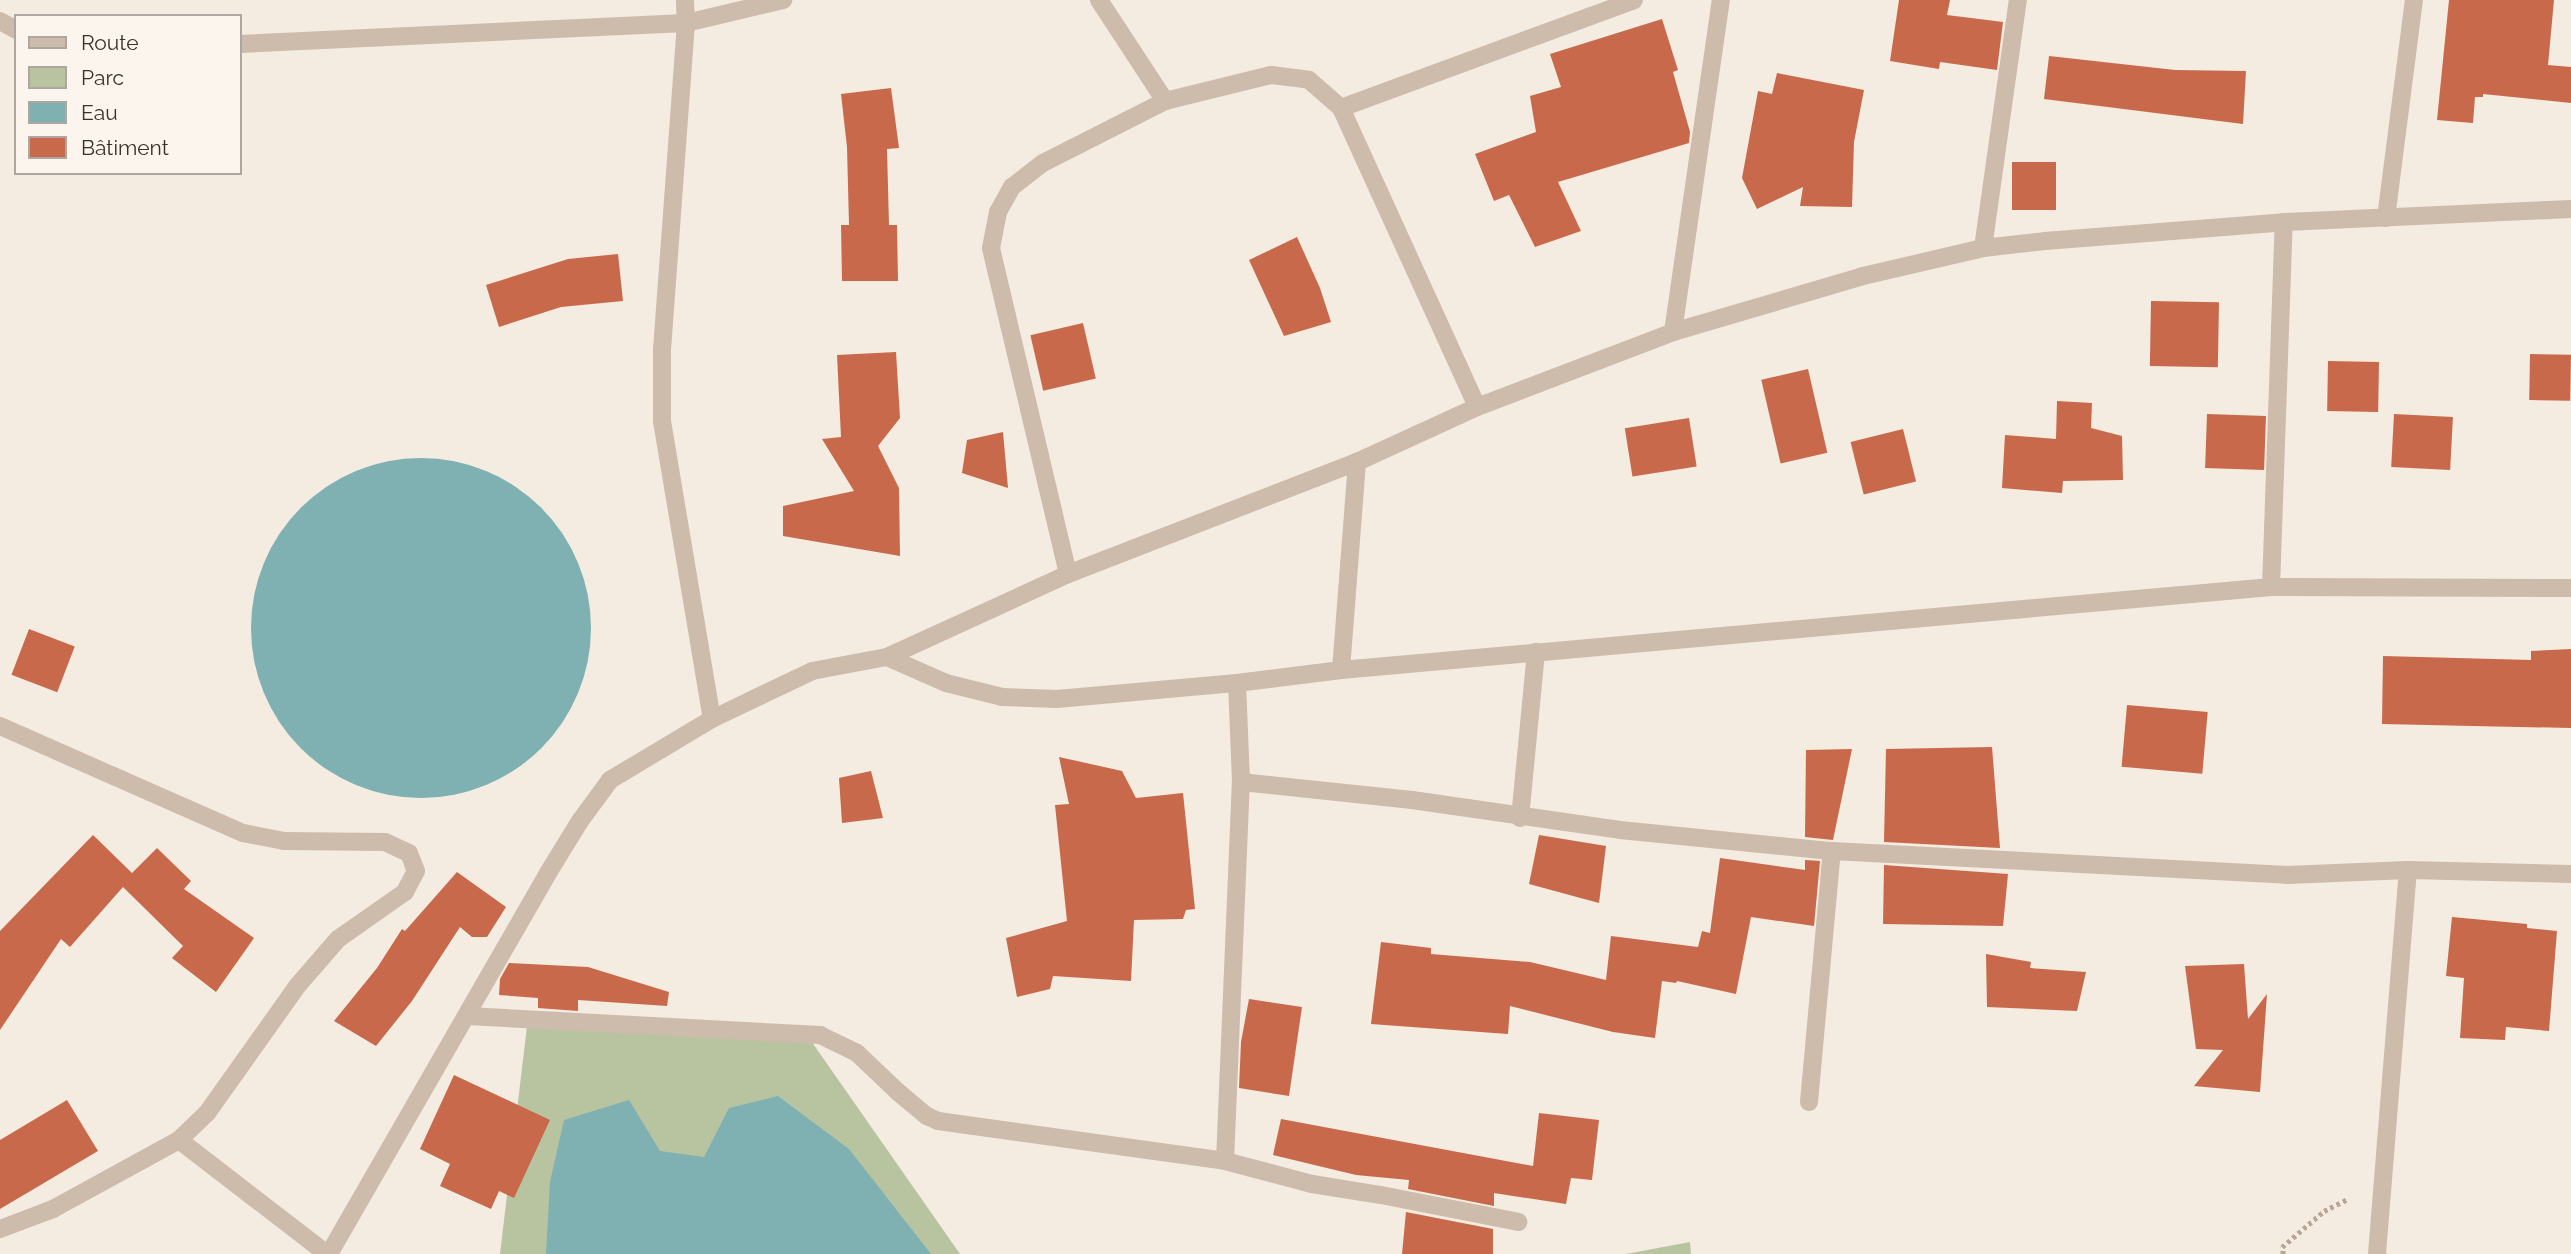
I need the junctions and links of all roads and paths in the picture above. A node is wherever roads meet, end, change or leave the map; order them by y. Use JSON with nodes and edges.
{"nodes":[{"id":1,"x":685,"y":0,"type":"edge"},
{"id":2,"x":783,"y":0,"type":"edge"},
{"id":3,"x":1099,"y":0,"type":"edge"},
{"id":4,"x":1634,"y":0,"type":"edge"},
{"id":5,"x":1721,"y":0,"type":"edge"},
{"id":6,"x":2018,"y":0,"type":"edge"},
{"id":7,"x":2414,"y":0,"type":"edge"},
{"id":8,"x":686,"y":23,"type":"junction"},
{"id":9,"x":242,"y":44,"type":"edge"},
{"id":10,"x":1164,"y":101,"type":"junction"},
{"id":11,"x":1342,"y":108,"type":"junction"},
{"id":12,"x":2571,"y":209,"type":"edge"},
{"id":13,"x":2386,"y":218,"type":"junction"},
{"id":14,"x":2284,"y":222,"type":"junction"},
{"id":15,"x":1983,"y":248,"type":"junction"},
{"id":16,"x":1673,"y":332,"type":"junction"},
{"id":17,"x":1477,"y":407,"type":"junction"},
{"id":18,"x":1357,"y":462,"type":"junction"},
{"id":19,"x":1068,"y":574,"type":"junction"},
{"id":20,"x":2271,"y":587,"type":"junction"},
{"id":21,"x":2571,"y":588,"type":"edge"},
{"id":22,"x":1536,"y":652,"type":"junction"},
{"id":23,"x":887,"y":657,"type":"junction"},
{"id":24,"x":1341,"y":670,"type":"junction"},
{"id":25,"x":1237,"y":683,"type":"junction"},
{"id":26,"x":712,"y":719,"type":"junction"},
{"id":27,"x":0,"y":726,"type":"edge"},
{"id":28,"x":1241,"y":782,"type":"junction"},
{"id":29,"x":1520,"y":818,"type":"junction"},
{"id":30,"x":1832,"y":851,"type":"junction"},
{"id":31,"x":2408,"y":870,"type":"junction"},
{"id":32,"x":2571,"y":874,"type":"edge"},
{"id":33,"x":468,"y":1016,"type":"junction"},
{"id":34,"x":1809,"y":1102,"type":"dead end"},
{"id":35,"x":179,"y":1140,"type":"junction"},
{"id":36,"x":1225,"y":1161,"type":"junction"},
{"id":37,"x":2383,"y":1181,"type":"junction"},
{"id":38,"x":1517,"y":1222,"type":"dead end"},
{"id":39,"x":0,"y":1229,"type":"edge"},
{"id":40,"x":328,"y":1254,"type":"edge"},
{"id":41,"x":2283,"y":1254,"type":"edge"},
{"id":42,"x":2377,"y":1254,"type":"edge"}],
"edges":[{"from":1,"to":8,"type":"street"},
{"from":2,"to":8,"type":"street"},
{"from":3,"to":10,"type":"street"},
{"from":4,"to":11,"type":"street"},
{"from":5,"to":16,"type":"street"},
{"from":6,"to":15,"type":"street"},
{"from":7,"to":13,"type":"street"},
{"from":8,"to":9,"type":"street"},
{"from":8,"to":26,"type":"street"},
{"from":10,"to":11,"type":"street"},
{"from":10,"to":19,"type":"street"},
{"from":11,"to":17,"type":"street"},
{"from":12,"to":13,"type":"street"},
{"from":13,"to":14,"type":"street"},
{"from":14,"to":15,"type":"street"},
{"from":14,"to":20,"type":"street"},
{"from":15,"to":16,"type":"street"},
{"from":16,"to":17,"type":"street"},
{"from":17,"to":18,"type":"street"},
{"from":18,"to":19,"type":"street"},
{"from":18,"to":24,"type":"street"},
{"from":19,"to":23,"type":"street"},
{"from":20,"to":21,"type":"street"},
{"from":20,"to":22,"type":"street"},
{"from":22,"to":24,"type":"street"},
{"from":22,"to":29,"type":"street"},
{"from":23,"to":25,"type":"street"},
{"from":23,"to":26,"type":"street"},
{"from":24,"to":25,"type":"street"},
{"from":25,"to":28,"type":"street"},
{"from":26,"to":33,"type":"street"},
{"from":27,"to":35,"type":"street"},
{"from":28,"to":29,"type":"street"},
{"from":28,"to":36,"type":"street"},
{"from":29,"to":30,"type":"street"},
{"from":30,"to":31,"type":"street"},
{"from":30,"to":34,"type":"street"},
{"from":31,"to":32,"type":"street"},
{"from":31,"to":37,"type":"street"},
{"from":33,"to":36,"type":"street"},
{"from":33,"to":40,"type":"street"},
{"from":35,"to":39,"type":"street"},
{"from":35,"to":40,"type":"street"},
{"from":36,"to":38,"type":"street"},
{"from":37,"to":41,"type":"path"},
{"from":37,"to":42,"type":"street"}]}
